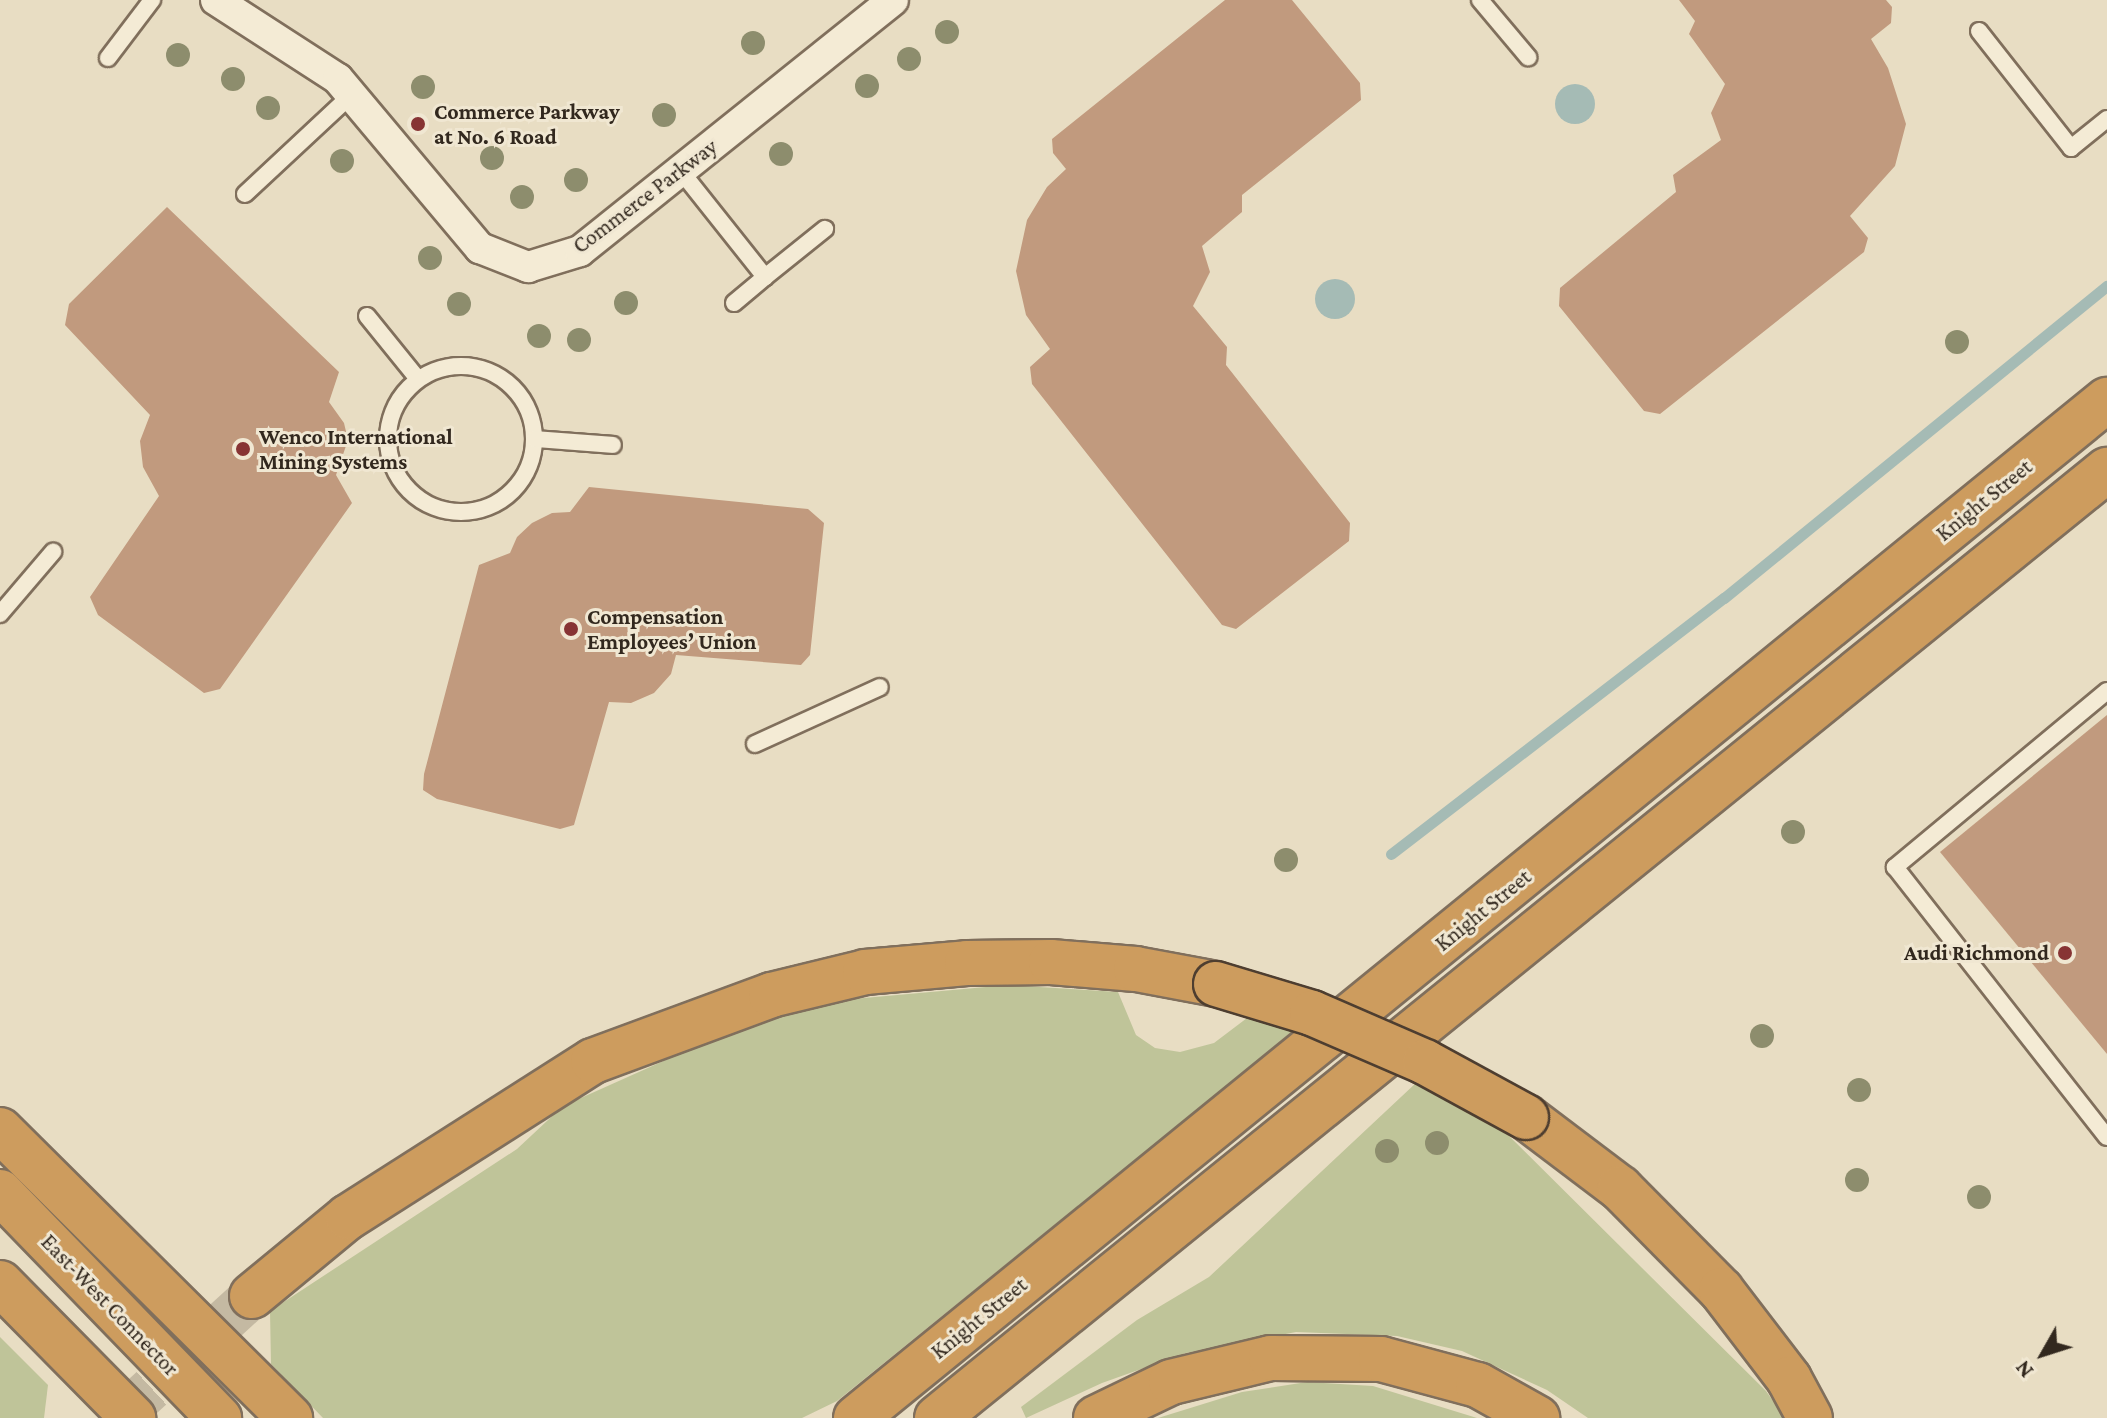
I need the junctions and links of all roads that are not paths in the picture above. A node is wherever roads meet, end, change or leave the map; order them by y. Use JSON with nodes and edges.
{"nodes":[{"id":1,"x":152,"y":0,"type":"edge"},
{"id":2,"x":216,"y":0,"type":"edge"},
{"id":3,"x":893,"y":0,"type":"edge"},
{"id":4,"x":1480,"y":0,"type":"edge"},
{"id":5,"x":1979,"y":31,"type":"dead end"},
{"id":6,"x":1528,"y":57,"type":"dead end"},
{"id":7,"x":108,"y":58,"type":"dead end"},
{"id":8,"x":351,"y":95,"type":"junction"},
{"id":9,"x":2107,"y":119,"type":"edge"},
{"id":10,"x":680,"y":170,"type":"junction"},
{"id":11,"x":245,"y":194,"type":"dead end"},
{"id":12,"x":825,"y":229,"type":"dead end"},
{"id":13,"x":765,"y":277,"type":"junction"},
{"id":14,"x":734,"y":303,"type":"dead end"},
{"id":15,"x":367,"y":316,"type":"dead end"},
{"id":16,"x":418,"y":379,"type":"junction"},
{"id":17,"x":2107,"y":400,"type":"edge"},
{"id":18,"x":535,"y":439,"type":"junction"},
{"id":19,"x":613,"y":445,"type":"dead end"},
{"id":20,"x":2107,"y":470,"type":"edge"},
{"id":21,"x":53,"y":552,"type":"dead end"},
{"id":22,"x":0,"y":614,"type":"edge"},
{"id":23,"x":880,"y":687,"type":"dead end"},
{"id":24,"x":2107,"y":691,"type":"edge"},
{"id":25,"x":755,"y":744,"type":"dead end"},
{"id":26,"x":0,"y":1130,"type":"edge"},
{"id":27,"x":2107,"y":1137,"type":"edge"},
{"id":28,"x":0,"y":1192,"type":"edge"},
{"id":29,"x":0,"y":1283,"type":"edge"},
{"id":30,"x":252,"y":1296,"type":"tunnel mouth"},
{"id":31,"x":133,"y":1418,"type":"edge"},
{"id":32,"x":219,"y":1418,"type":"edge"},
{"id":33,"x":290,"y":1418,"type":"edge"},
{"id":34,"x":856,"y":1418,"type":"edge"},
{"id":35,"x":937,"y":1418,"type":"edge"},
{"id":36,"x":1096,"y":1418,"type":"edge"},
{"id":37,"x":1537,"y":1418,"type":"edge"},
{"id":38,"x":1810,"y":1418,"type":"edge"}],
"edges":[{"from":1,"to":7,"type":"lane"},
{"from":2,"to":8,"type":"street","name":"Commerce Parkway"},
{"from":3,"to":10,"type":"street","name":"Commerce Parkway"},
{"from":4,"to":6,"type":"lane"},
{"from":5,"to":9,"type":"lane"},
{"from":8,"to":10,"type":"street","name":"Commerce Parkway"},
{"from":8,"to":11,"type":"lane"},
{"from":10,"to":13,"type":"lane"},
{"from":12,"to":13,"type":"lane"},
{"from":13,"to":14,"type":"lane"},
{"from":15,"to":16,"type":"lane"},
{"from":16,"to":18,"type":"lane"},
{"from":16,"to":18,"type":"lane"},
{"from":17,"to":34,"type":"highway","name":"Knight Street"},
{"from":18,"to":19,"type":"lane"},
{"from":20,"to":35,"type":"highway"},
{"from":21,"to":22,"type":"lane"},
{"from":23,"to":25,"type":"lane"},
{"from":24,"to":27,"type":"lane"},
{"from":26,"to":33,"type":"highway"},
{"from":28,"to":32,"type":"highway","name":"East-West Connector"},
{"from":29,"to":31,"type":"highway"},
{"from":30,"to":38,"type":"highway","bridge":true},
{"from":36,"to":37,"type":"highway"}]}
